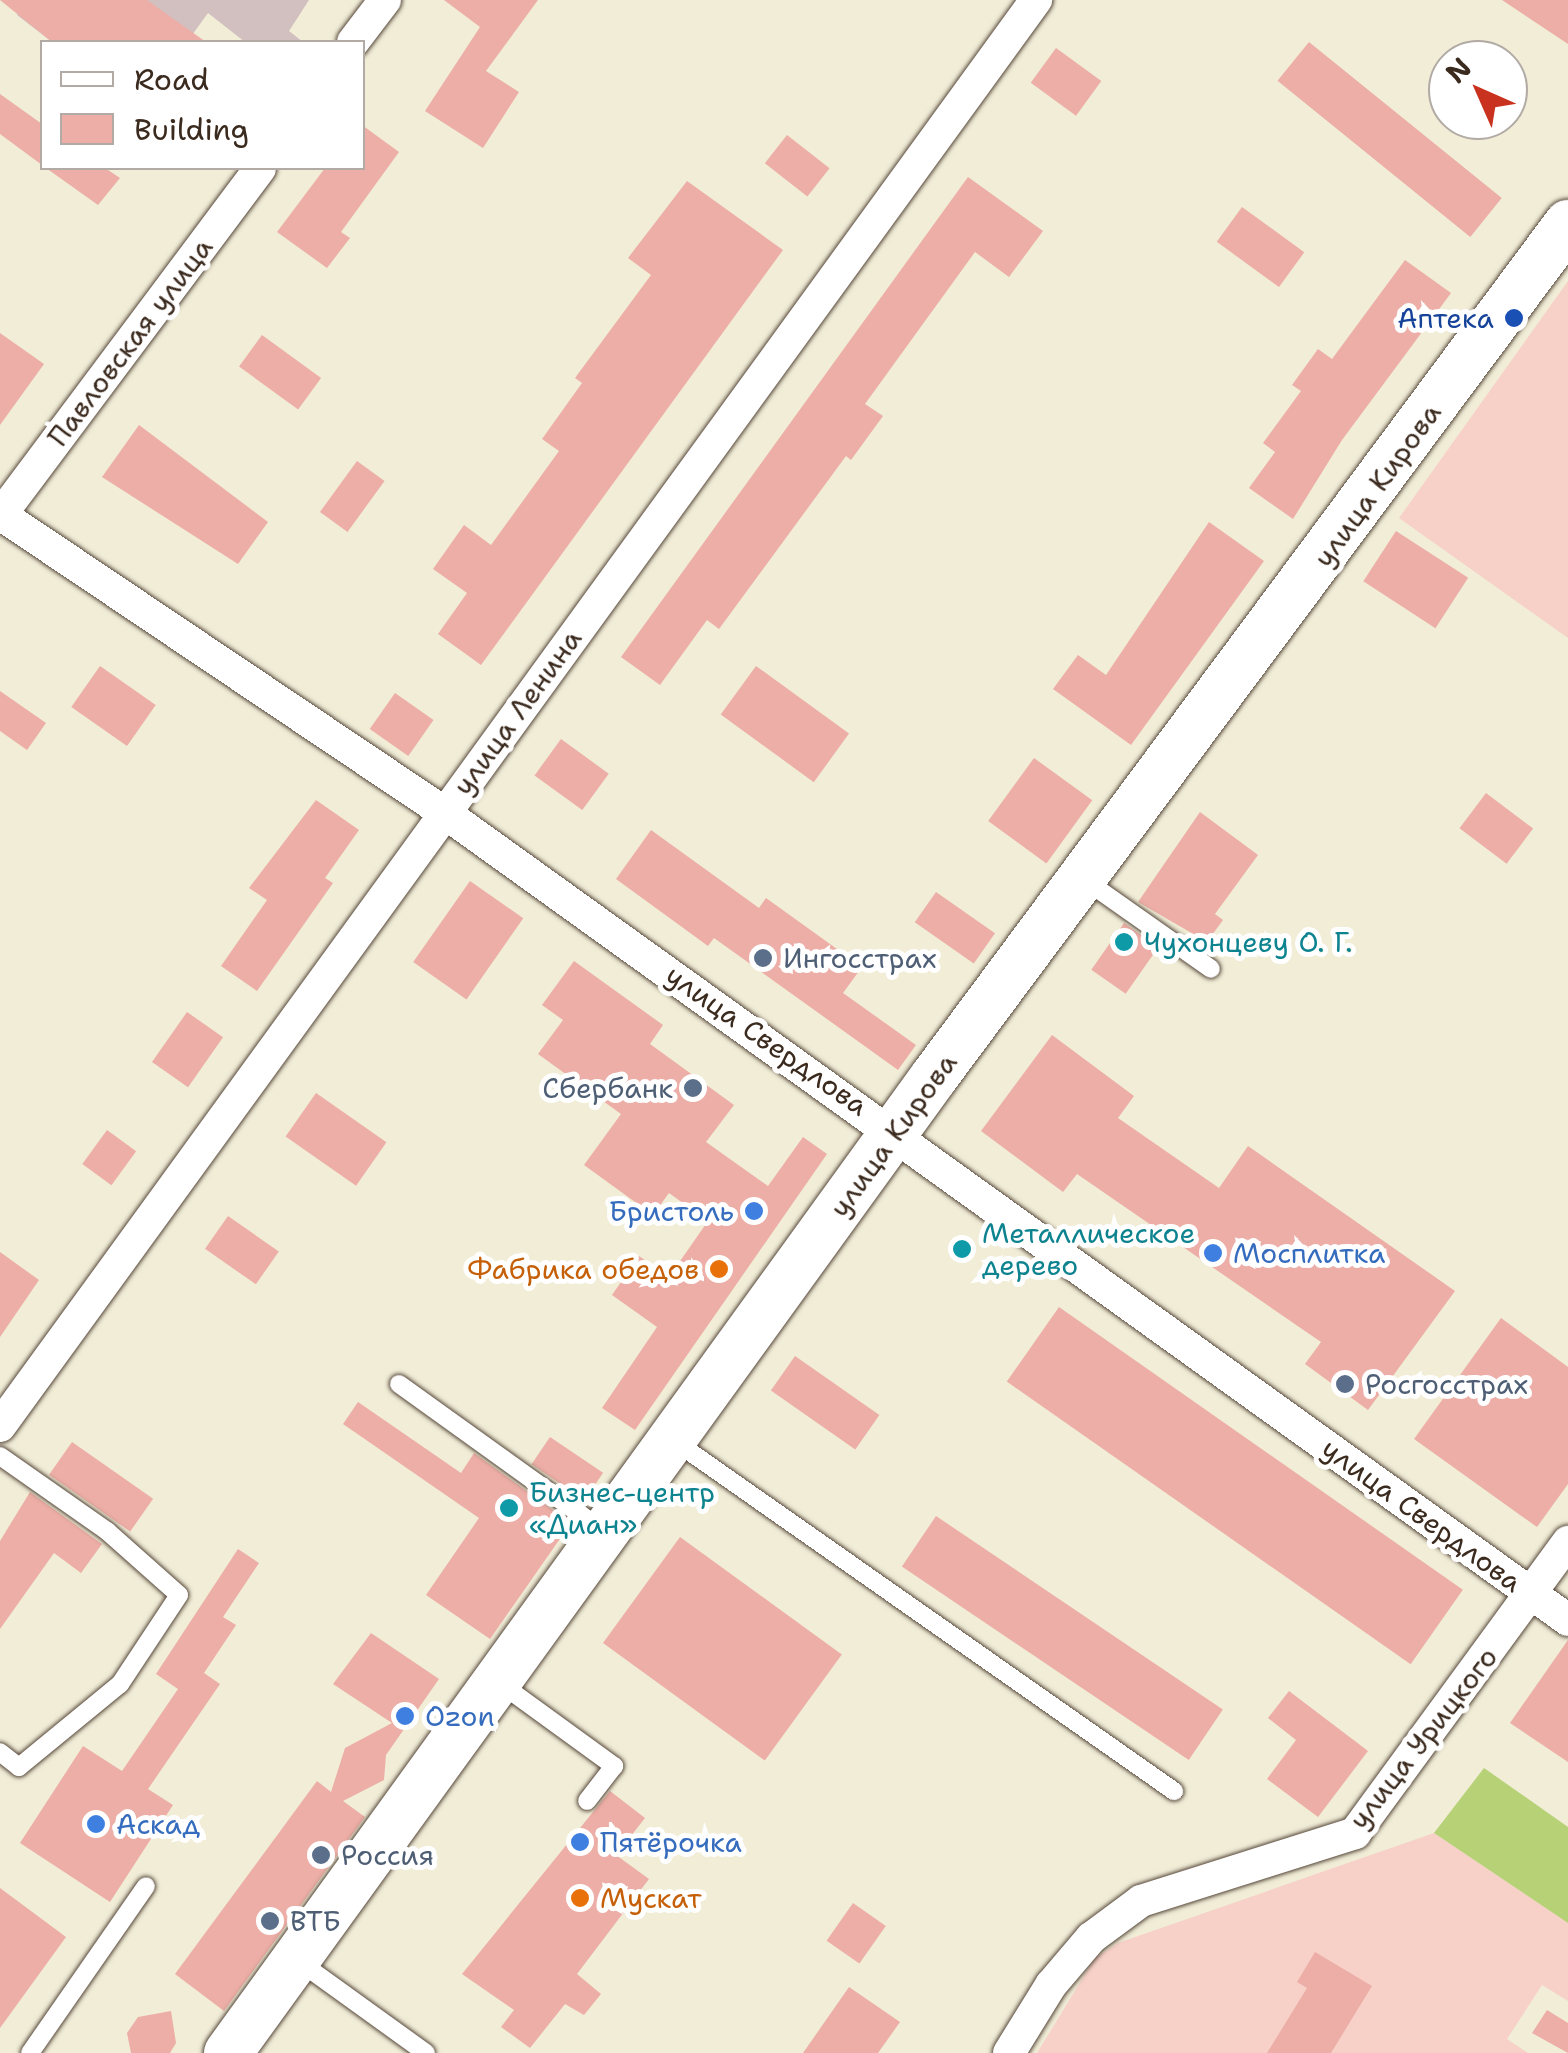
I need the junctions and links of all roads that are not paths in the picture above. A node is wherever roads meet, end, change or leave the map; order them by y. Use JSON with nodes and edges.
{"nodes":[{"id":1,"x":385,"y":0,"type":"edge"},
{"id":2,"x":1036,"y":0,"type":"edge"},
{"id":3,"x":355,"y":40,"type":"edge"},
{"id":4,"x":259,"y":170,"type":"edge"},
{"id":5,"x":1568,"y":224,"type":"edge"},
{"id":6,"x":0,"y":515,"type":"edge"},
{"id":7,"x":445,"y":813,"type":"junction"},
{"id":8,"x":1085,"y":880,"type":"junction"},
{"id":9,"x":1210,"y":970,"type":"dead end"},
{"id":10,"x":896,"y":1131,"type":"junction"},
{"id":11,"x":399,"y":1384,"type":"dead end"},
{"id":12,"x":0,"y":1426,"type":"edge"},
{"id":13,"x":672,"y":1439,"type":"junction"},
{"id":14,"x":0,"y":1456,"type":"edge"},
{"id":15,"x":604,"y":1531,"type":"junction"},
{"id":16,"x":1568,"y":1542,"type":"edge"},
{"id":17,"x":1531,"y":1594,"type":"junction"},
{"id":18,"x":1568,"y":1620,"type":"edge"},
{"id":19,"x":495,"y":1680,"type":"junction"},
{"id":20,"x":0,"y":1752,"type":"edge"},
{"id":21,"x":1174,"y":1792,"type":"dead end"},
{"id":22,"x":586,"y":1801,"type":"dead end"},
{"id":23,"x":146,"y":1886,"type":"dead end"},
{"id":24,"x":294,"y":1958,"type":"junction"},
{"id":25,"x":30,"y":2053,"type":"edge"},
{"id":26,"x":228,"y":2053,"type":"edge"},
{"id":27,"x":426,"y":2053,"type":"edge"},
{"id":28,"x":1009,"y":2053,"type":"edge"}],
"edges":[{"from":1,"to":3,"type":"street"},
{"from":2,"to":7,"type":"street","name":"улица Ленина"},
{"from":4,"to":6,"type":"street","name":"Павловская улица"},
{"from":5,"to":8,"type":"street","name":"улица Кирова"},
{"from":6,"to":7,"type":"street","name":"улица Свердлова"},
{"from":7,"to":10,"type":"street","name":"улица Свердлова"},
{"from":7,"to":12,"type":"street","name":"улица Ленина"},
{"from":8,"to":9,"type":"lane"},
{"from":8,"to":10,"type":"street","name":"улица Кирова"},
{"from":10,"to":13,"type":"street","name":"улица Кирова"},
{"from":10,"to":17,"type":"street","name":"улица Свердлова"},
{"from":11,"to":15,"type":"lane"},
{"from":13,"to":15,"type":"street","name":"улица Кирова"},
{"from":13,"to":21,"type":"lane"},
{"from":14,"to":20,"type":"lane"},
{"from":15,"to":19,"type":"street","name":"улица Кирова"},
{"from":16,"to":17,"type":"street","name":"улица Урицкого"},
{"from":17,"to":18,"type":"street","name":"улица Свердлова"},
{"from":17,"to":28,"type":"street","name":"улица Урицкого"},
{"from":19,"to":22,"type":"lane"},
{"from":19,"to":24,"type":"street","name":"улица Кирова"},
{"from":23,"to":25,"type":"lane"},
{"from":24,"to":26,"type":"street","name":"улица Кирова"},
{"from":24,"to":27,"type":"lane"}]}
